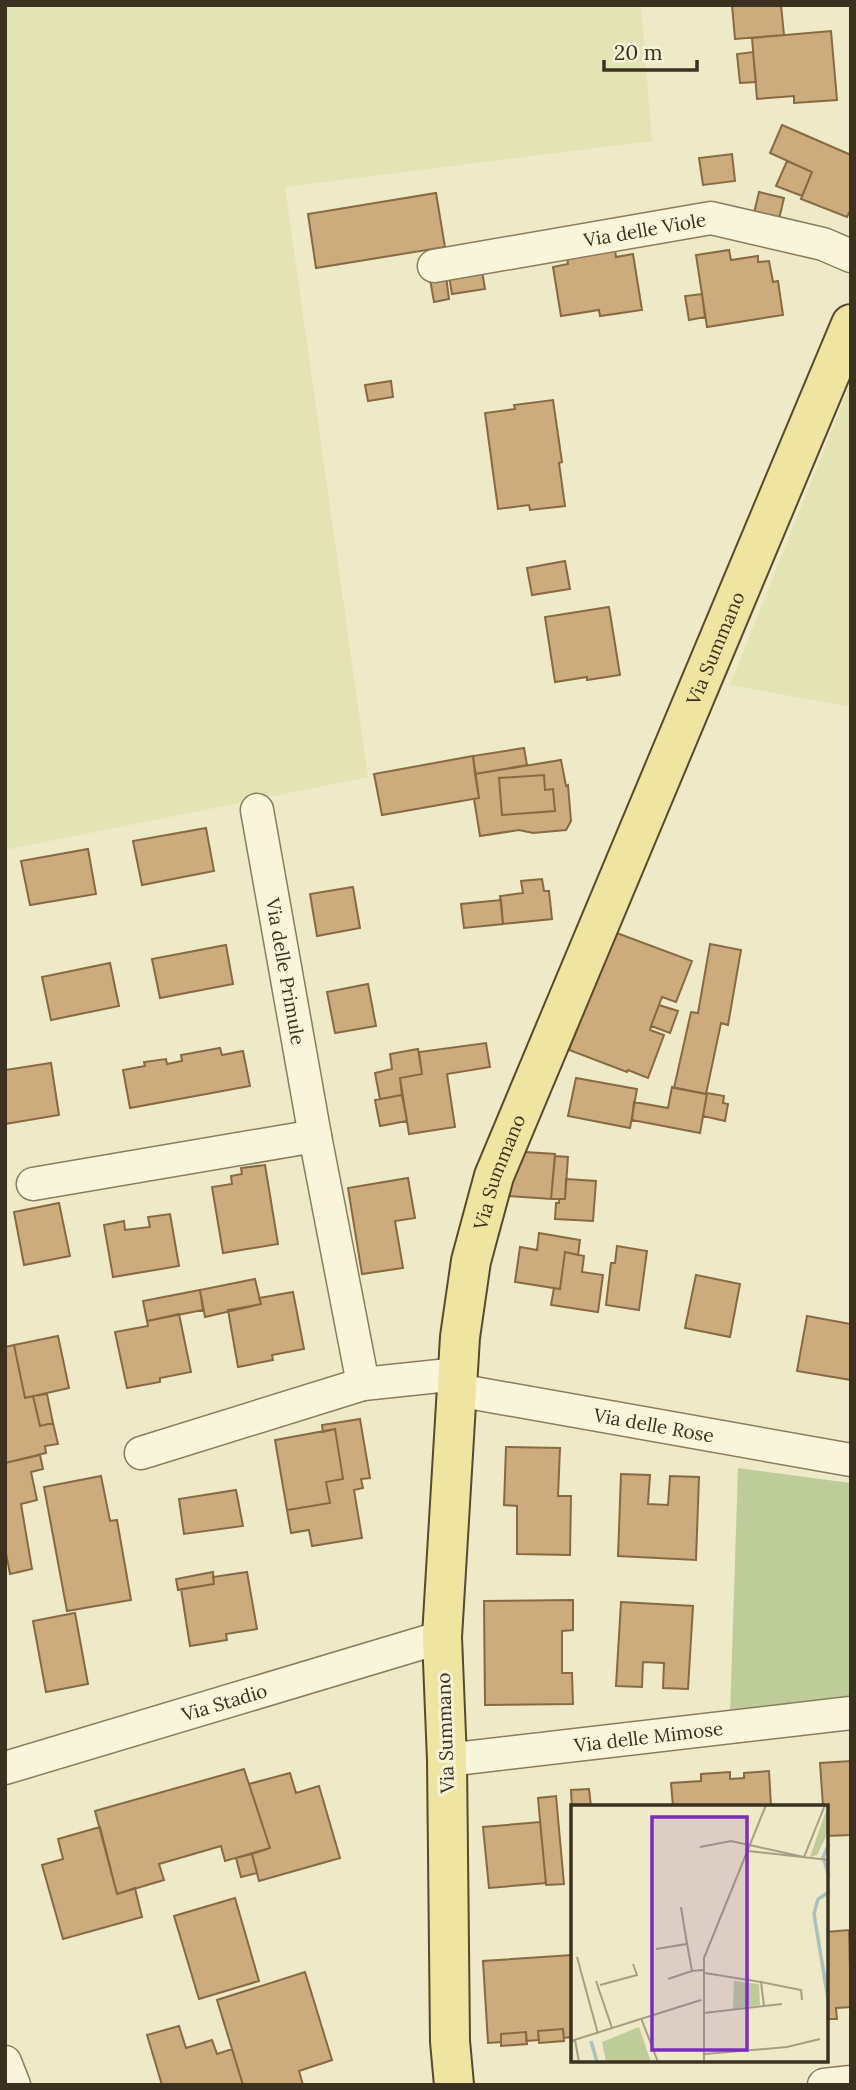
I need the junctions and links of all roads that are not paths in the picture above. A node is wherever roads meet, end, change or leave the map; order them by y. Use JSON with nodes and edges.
{"nodes":[{"id":1,"x":851,"y":256,"type":"edge"},
{"id":2,"x":434,"y":266,"type":"dead end"},
{"id":3,"x":851,"y":324,"type":"edge"},
{"id":4,"x":257,"y":810,"type":"dead end"},
{"id":5,"x":315,"y":1136,"type":"junction"},
{"id":6,"x":33,"y":1184,"type":"dead end"},
{"id":7,"x":458,"y":1382,"type":"junction"},
{"id":8,"x":363,"y":1384,"type":"junction"},
{"id":9,"x":141,"y":1452,"type":"dead end"},
{"id":10,"x":851,"y":1460,"type":"edge"},
{"id":11,"x":442,"y":1637,"type":"junction"},
{"id":12,"x":851,"y":1713,"type":"edge"},
{"id":13,"x":447,"y":1760,"type":"junction"},
{"id":14,"x":5,"y":1768,"type":"edge"},
{"id":15,"x":5,"y":2062,"type":"edge"},
{"id":16,"x":851,"y":2082,"type":"edge"},
{"id":17,"x":14,"y":2085,"type":"edge"},
{"id":18,"x":454,"y":2085,"type":"edge"},
{"id":19,"x":824,"y":2085,"type":"edge"}],
"edges":[{"from":1,"to":2,"type":"street","name":"Via delle Viole"},
{"from":3,"to":7,"type":"main road","name":"Via Summano"},
{"from":4,"to":5,"type":"street","name":"Via delle Primule"},
{"from":5,"to":6,"type":"street"},
{"from":5,"to":8,"type":"street","name":"Via delle Primule"},
{"from":7,"to":8,"type":"street"},
{"from":7,"to":10,"type":"street","name":"Via delle Rose"},
{"from":7,"to":11,"type":"main road","name":"Via Summano"},
{"from":8,"to":9,"type":"street"},
{"from":11,"to":13,"type":"main road","name":"Via Summano"},
{"from":11,"to":14,"type":"street","name":"Via Stadio"},
{"from":12,"to":13,"type":"street","name":"Via delle Mimose"},
{"from":13,"to":18,"type":"main road","name":"Via Summano"},
{"from":15,"to":17,"type":"street"},
{"from":16,"to":19,"type":"street"}]}
